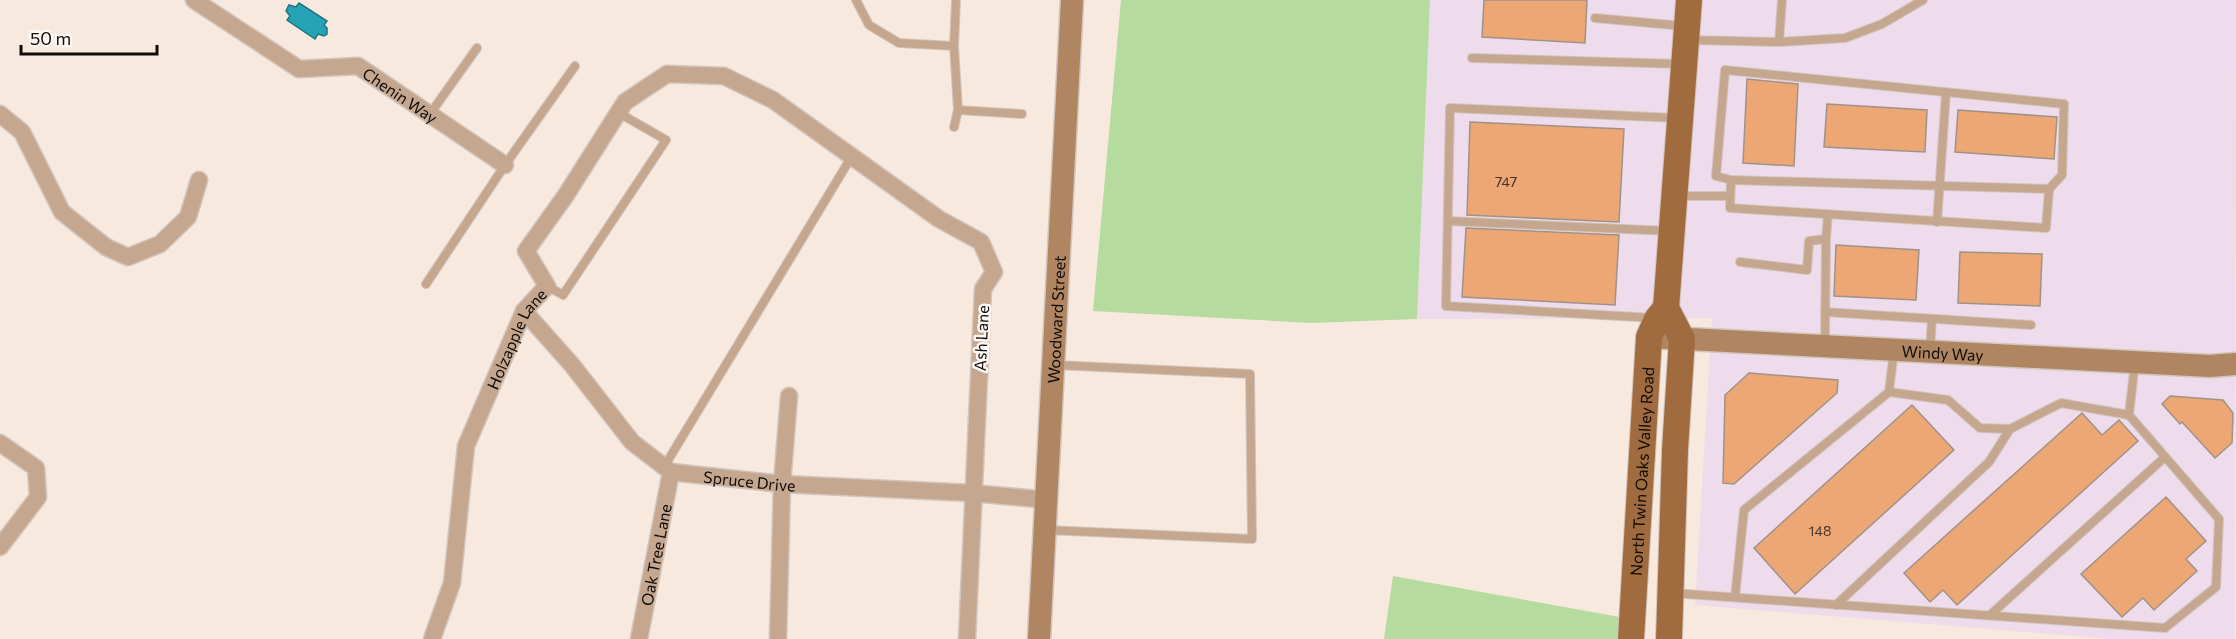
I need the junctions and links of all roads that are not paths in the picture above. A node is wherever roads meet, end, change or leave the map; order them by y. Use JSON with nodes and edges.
{"nodes":[{"id":1,"x":194,"y":0,"type":"edge"},
{"id":2,"x":856,"y":0,"type":"edge"},
{"id":3,"x":956,"y":0,"type":"edge"},
{"id":4,"x":1072,"y":0,"type":"edge"},
{"id":5,"x":1689,"y":0,"type":"edge"},
{"id":6,"x":1782,"y":0,"type":"edge"},
{"id":7,"x":1923,"y":0,"type":"edge"},
{"id":8,"x":1595,"y":18,"type":"dead end"},
{"id":9,"x":1779,"y":42,"type":"junction"},
{"id":10,"x":1685,"y":43,"type":"junction"},
{"id":11,"x":954,"y":46,"type":"junction"},
{"id":12,"x":477,"y":48,"type":"dead end"},
{"id":13,"x":1473,"y":58,"type":"dead end"},
{"id":14,"x":575,"y":66,"type":"dead end"},
{"id":15,"x":724,"y":76,"type":"joint"},
{"id":16,"x":1946,"y":93,"type":"junction"},
{"id":17,"x":958,"y":110,"type":"junction"},
{"id":18,"x":619,"y":113,"type":"junction"},
{"id":19,"x":0,"y":114,"type":"edge"},
{"id":20,"x":430,"y":114,"type":"junction"},
{"id":21,"x":1022,"y":114,"type":"dead end"},
{"id":22,"x":1680,"y":118,"type":"junction"},
{"id":23,"x":954,"y":127,"type":"dead end"},
{"id":24,"x":852,"y":156,"type":"junction"},
{"id":25,"x":505,"y":165,"type":"junction"},
{"id":26,"x":199,"y":180,"type":"dead end"},
{"id":27,"x":1731,"y":180,"type":"junction"},
{"id":28,"x":1940,"y":186,"type":"junction"},
{"id":29,"x":2049,"y":189,"type":"junction"},
{"id":30,"x":1674,"y":196,"type":"junction"},
{"id":31,"x":1729,"y":196,"type":"junction"},
{"id":32,"x":1828,"y":214,"type":"junction"},
{"id":33,"x":1448,"y":221,"type":"junction"},
{"id":34,"x":1937,"y":222,"type":"junction"},
{"id":35,"x":1671,"y":231,"type":"junction"},
{"id":36,"x":1826,"y":239,"type":"junction"},
{"id":37,"x":1740,"y":262,"type":"dead end"},
{"id":38,"x":426,"y":284,"type":"dead end"},
{"id":39,"x":547,"y":286,"type":"junction"},
{"id":40,"x":524,"y":310,"type":"junction"},
{"id":41,"x":1825,"y":312,"type":"junction"},
{"id":42,"x":1932,"y":319,"type":"junction"},
{"id":43,"x":1658,"y":321,"type":"junction"},
{"id":44,"x":2031,"y":325,"type":"dead end"},
{"id":45,"x":1682,"y":339,"type":"junction"},
{"id":46,"x":1825,"y":345,"type":"junction"},
{"id":47,"x":1895,"y":349,"type":"junction"},
{"id":48,"x":1930,"y":350,"type":"junction"},
{"id":49,"x":2135,"y":362,"type":"junction"},
{"id":50,"x":2236,"y":364,"type":"edge"},
{"id":51,"x":1053,"y":365,"type":"junction"},
{"id":52,"x":1889,"y":392,"type":"junction"},
{"id":53,"x":789,"y":396,"type":"dead end"},
{"id":54,"x":2129,"y":415,"type":"junction"},
{"id":55,"x":2010,"y":429,"type":"junction"},
{"id":56,"x":0,"y":443,"type":"edge"},
{"id":57,"x":2164,"y":456,"type":"junction"},
{"id":58,"x":668,"y":469,"type":"junction"},
{"id":59,"x":782,"y":484,"type":"junction"},
{"id":60,"x":972,"y":493,"type":"junction"},
{"id":61,"x":1047,"y":500,"type":"junction"},
{"id":62,"x":1046,"y":530,"type":"junction"},
{"id":63,"x":0,"y":547,"type":"edge"},
{"id":64,"x":1672,"y":593,"type":"junction"},
{"id":65,"x":1735,"y":597,"type":"junction"},
{"id":66,"x":1836,"y":605,"type":"junction"},
{"id":67,"x":1990,"y":615,"type":"junction"},
{"id":68,"x":432,"y":639,"type":"edge"},
{"id":69,"x":639,"y":639,"type":"edge"},
{"id":70,"x":778,"y":639,"type":"edge"},
{"id":71,"x":967,"y":639,"type":"edge"},
{"id":72,"x":1039,"y":639,"type":"edge"},
{"id":73,"x":1631,"y":639,"type":"edge"},
{"id":74,"x":1670,"y":639,"type":"edge"}],
"edges":[{"from":1,"to":20,"type":"street","name":"Chenin Way"},
{"from":2,"to":11,"type":"lane"},
{"from":3,"to":11,"type":"lane"},
{"from":4,"to":51,"type":"street","name":"Woodward Street"},
{"from":5,"to":10,"type":"main road","name":"North Twin Oaks Valley Road"},
{"from":6,"to":9,"type":"lane"},
{"from":7,"to":9,"type":"lane"},
{"from":8,"to":10,"type":"lane"},
{"from":9,"to":10,"type":"lane"},
{"from":10,"to":13,"type":"lane"},
{"from":10,"to":22,"type":"main road","name":"North Twin Oaks Valley Road"},
{"from":11,"to":17,"type":"lane"},
{"from":12,"to":20,"type":"lane"},
{"from":14,"to":25,"type":"lane"},
{"from":15,"to":18,"type":"street","name":"Holzapple Lane"},
{"from":15,"to":24,"type":"street","name":"Ash Lane"},
{"from":16,"to":27,"type":"lane"},
{"from":16,"to":28,"type":"lane"},
{"from":16,"to":29,"type":"lane"},
{"from":17,"to":21,"type":"lane"},
{"from":17,"to":23,"type":"lane"},
{"from":18,"to":39,"type":"street","name":"Holzapple Lane"},
{"from":18,"to":39,"type":"lane"},
{"from":19,"to":26,"type":"street"},
{"from":20,"to":25,"type":"street","name":"Chenin Way"},
{"from":22,"to":30,"type":"main road","name":"North Twin Oaks Valley Road"},
{"from":22,"to":33,"type":"lane"},
{"from":24,"to":58,"type":"lane"},
{"from":24,"to":60,"type":"street","name":"Ash Lane"},
{"from":25,"to":38,"type":"lane"},
{"from":27,"to":28,"type":"lane"},
{"from":27,"to":31,"type":"lane"},
{"from":28,"to":29,"type":"lane"},
{"from":28,"to":34,"type":"lane"},
{"from":29,"to":34,"type":"lane"},
{"from":30,"to":31,"type":"lane"},
{"from":30,"to":35,"type":"main road","name":"North Twin Oaks Valley Road"},
{"from":31,"to":32,"type":"lane"},
{"from":32,"to":34,"type":"lane"},
{"from":32,"to":36,"type":"lane"},
{"from":33,"to":35,"type":"lane"},
{"from":33,"to":43,"type":"lane"},
{"from":35,"to":43,"type":"main road","name":"North Twin Oaks Valley Road"},
{"from":36,"to":37,"type":"lane"},
{"from":36,"to":41,"type":"lane"},
{"from":39,"to":40,"type":"street","name":"Holzapple Lane"},
{"from":40,"to":58,"type":"street"},
{"from":40,"to":68,"type":"street","name":"Holzapple Lane"},
{"from":41,"to":42,"type":"lane"},
{"from":41,"to":46,"type":"lane"},
{"from":42,"to":44,"type":"lane"},
{"from":42,"to":48,"type":"lane"},
{"from":43,"to":45,"type":"main road"},
{"from":43,"to":73,"type":"main road","name":"North Twin Oaks Valley Road"},
{"from":45,"to":46,"type":"street","name":"Windy Way"},
{"from":45,"to":64,"type":"main road","name":"North Twin Oaks Valley Road"},
{"from":46,"to":47,"type":"street","name":"Windy Way"},
{"from":47,"to":48,"type":"street","name":"Windy Way"},
{"from":47,"to":52,"type":"lane"},
{"from":48,"to":49,"type":"street","name":"Windy Way"},
{"from":49,"to":50,"type":"street","name":"Windy Way"},
{"from":49,"to":54,"type":"lane"},
{"from":51,"to":61,"type":"street","name":"Woodward Street"},
{"from":51,"to":62,"type":"lane"},
{"from":52,"to":55,"type":"lane"},
{"from":52,"to":65,"type":"lane"},
{"from":53,"to":59,"type":"street"},
{"from":54,"to":55,"type":"lane"},
{"from":54,"to":57,"type":"lane"},
{"from":55,"to":66,"type":"lane"},
{"from":56,"to":63,"type":"street"},
{"from":57,"to":67,"type":"lane"},
{"from":57,"to":67,"type":"lane"},
{"from":58,"to":59,"type":"street","name":"Spruce Drive"},
{"from":58,"to":69,"type":"street","name":"Oak Tree Lane"},
{"from":59,"to":60,"type":"street","name":"Spruce Drive"},
{"from":59,"to":70,"type":"street"},
{"from":60,"to":61,"type":"street","name":"Spruce Drive"},
{"from":60,"to":71,"type":"street","name":"Ash Lane"},
{"from":61,"to":62,"type":"street","name":"Woodward Street"},
{"from":62,"to":72,"type":"street","name":"Woodward Street"},
{"from":64,"to":65,"type":"lane"},
{"from":64,"to":74,"type":"main road","name":"North Twin Oaks Valley Road"},
{"from":65,"to":66,"type":"lane"},
{"from":66,"to":67,"type":"lane"}]}
